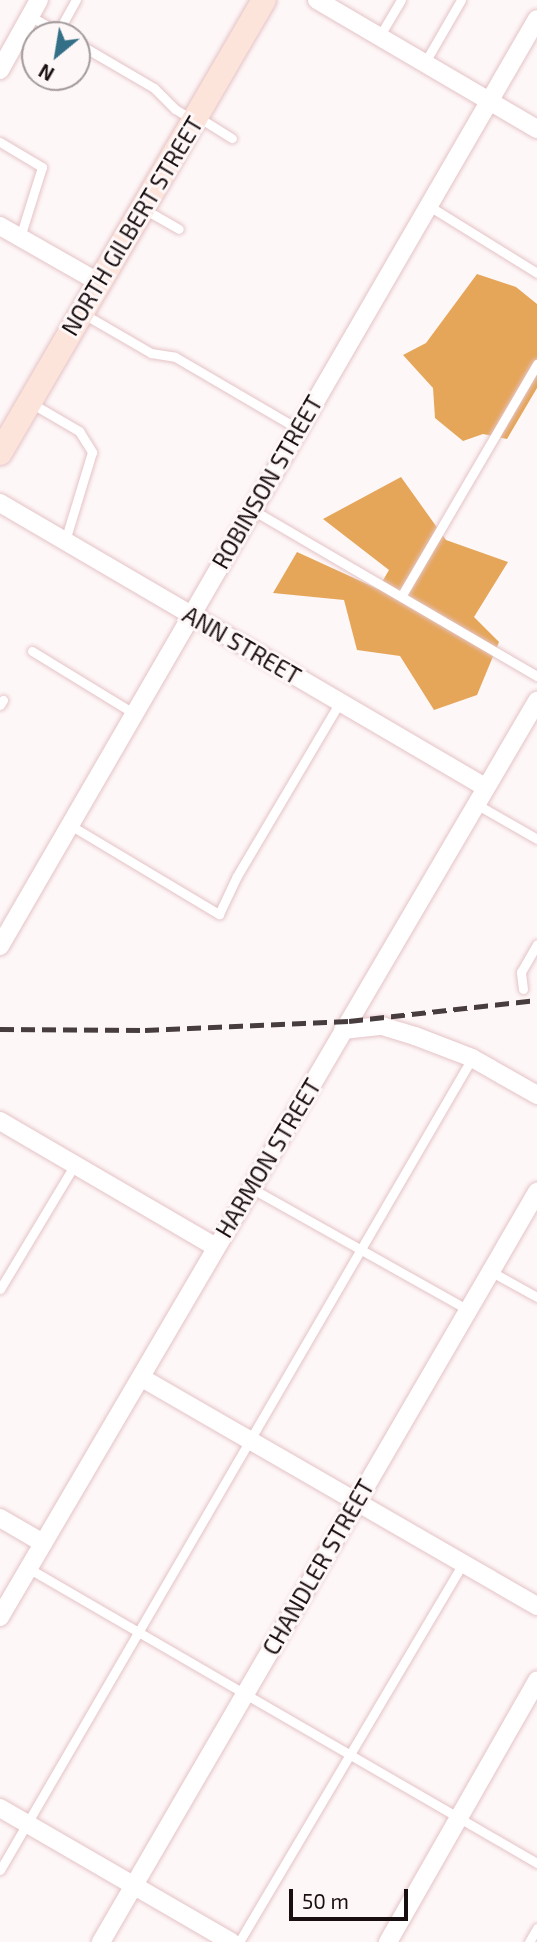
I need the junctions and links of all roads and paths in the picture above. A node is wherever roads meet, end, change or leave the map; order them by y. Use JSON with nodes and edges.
{"nodes":[{"id":1,"x":76,"y":0,"type":"edge"},
{"id":2,"x":264,"y":0,"type":"edge"},
{"id":3,"x":317,"y":0,"type":"edge"},
{"id":4,"x":401,"y":0,"type":"edge"},
{"id":5,"x":461,"y":0,"type":"edge"},
{"id":6,"x":35,"y":8,"type":"edge"},
{"id":7,"x":537,"y":19,"type":"edge"},
{"id":8,"x":48,"y":21,"type":"edge"},
{"id":9,"x":66,"y":21,"type":"edge"},
{"id":10,"x":379,"y":37,"type":"junction"},
{"id":11,"x":91,"y":51,"type":"edge"},
{"id":12,"x":424,"y":64,"type":"junction"},
{"id":13,"x":0,"y":70,"type":"edge"},
{"id":14,"x":490,"y":102,"type":"junction"},
{"id":15,"x":195,"y":119,"type":"junction"},
{"id":16,"x":537,"y":129,"type":"edge"},
{"id":17,"x":233,"y":138,"type":"dead end"},
{"id":18,"x":0,"y":142,"type":"edge"},
{"id":19,"x":429,"y":206,"type":"junction"},
{"id":20,"x":142,"y":208,"type":"junction"},
{"id":21,"x":0,"y":226,"type":"edge"},
{"id":22,"x":179,"y":229,"type":"dead end"},
{"id":23,"x":20,"y":237,"type":"junction"},
{"id":24,"x":537,"y":273,"type":"edge"},
{"id":25,"x":98,"y":282,"type":"junction"},
{"id":26,"x":81,"y":312,"type":"junction"},
{"id":27,"x":537,"y":364,"type":"edge"},
{"id":28,"x":29,"y":402,"type":"junction"},
{"id":29,"x":298,"y":429,"type":"junction"},
{"id":30,"x":0,"y":453,"type":"edge"},
{"id":31,"x":0,"y":503,"type":"edge"},
{"id":32,"x":251,"y":509,"type":"junction"},
{"id":33,"x":65,"y":541,"type":"junction"},
{"id":34,"x":402,"y":595,"type":"junction"},
{"id":35,"x":190,"y":614,"type":"junction"},
{"id":36,"x":32,"y":651,"type":"dead end"},
{"id":37,"x":537,"y":676,"type":"edge"},
{"id":38,"x":537,"y":701,"type":"edge"},
{"id":39,"x":340,"y":702,"type":"junction"},
{"id":40,"x":133,"y":713,"type":"junction"},
{"id":41,"x":485,"y":787,"type":"junction"},
{"id":42,"x":475,"y":804,"type":"junction"},
{"id":43,"x":69,"y":825,"type":"junction"},
{"id":44,"x":537,"y":839,"type":"edge"},
{"id":45,"x":537,"y":944,"type":"edge"},
{"id":46,"x":0,"y":946,"type":"edge"},
{"id":47,"x":523,"y":989,"type":"dead end"},
{"id":48,"x":343,"y":1030,"type":"junction"},
{"id":49,"x":471,"y":1058,"type":"junction"},
{"id":50,"x":537,"y":1095,"type":"edge"},
{"id":51,"x":0,"y":1121,"type":"edge"},
{"id":52,"x":75,"y":1164,"type":"junction"},
{"id":53,"x":251,"y":1188,"type":"junction"},
{"id":54,"x":537,"y":1192,"type":"edge"},
{"id":55,"x":216,"y":1247,"type":"junction"},
{"id":56,"x":360,"y":1250,"type":"junction"},
{"id":57,"x":490,"y":1271,"type":"junction"},
{"id":58,"x":0,"y":1289,"type":"edge"},
{"id":59,"x":537,"y":1297,"type":"edge"},
{"id":60,"x":468,"y":1310,"type":"junction"},
{"id":61,"x":142,"y":1378,"type":"junction"},
{"id":62,"x":249,"y":1441,"type":"junction"},
{"id":63,"x":356,"y":1503,"type":"junction"},
{"id":64,"x":0,"y":1518,"type":"edge"},
{"id":65,"x":43,"y":1543,"type":"junction"},
{"id":66,"x":463,"y":1563,"type":"junction"},
{"id":67,"x":28,"y":1568,"type":"junction"},
{"id":68,"x":537,"y":1606,"type":"edge"},
{"id":69,"x":0,"y":1617,"type":"edge"},
{"id":70,"x":140,"y":1633,"type":"junction"},
{"id":71,"x":537,"y":1681,"type":"edge"},
{"id":72,"x":244,"y":1693,"type":"junction"},
{"id":73,"x":350,"y":1757,"type":"junction"},
{"id":74,"x":0,"y":1808,"type":"edge"},
{"id":75,"x":459,"y":1818,"type":"junction"},
{"id":76,"x":27,"y":1823,"type":"junction"},
{"id":77,"x":537,"y":1863,"type":"edge"},
{"id":78,"x":0,"y":1870,"type":"edge"},
{"id":79,"x":133,"y":1886,"type":"junction"},
{"id":80,"x":537,"y":1928,"type":"edge"},
{"id":81,"x":101,"y":1942,"type":"edge"},
{"id":82,"x":232,"y":1942,"type":"edge"},
{"id":83,"x":239,"y":1942,"type":"edge"},
{"id":84,"x":388,"y":1942,"type":"edge"},
{"id":85,"x":529,"y":1942,"type":"edge"}],
"edges":[{"from":1,"to":9,"type":"lane"},
{"from":2,"to":15,"type":"main road","name":"NORTH GILBERT STREET"},
{"from":3,"to":10,"type":"street"},
{"from":4,"to":10,"type":"lane"},
{"from":5,"to":12,"type":"lane"},
{"from":6,"to":8,"type":"lane"},
{"from":6,"to":13,"type":"street"},
{"from":7,"to":14,"type":"street","name":"ROBINSON STREET"},
{"from":10,"to":12,"type":"street"},
{"from":11,"to":15,"type":"lane"},
{"from":12,"to":14,"type":"street"},
{"from":14,"to":16,"type":"street"},
{"from":14,"to":19,"type":"street","name":"ROBINSON STREET"},
{"from":15,"to":17,"type":"lane"},
{"from":15,"to":20,"type":"main road","name":"NORTH GILBERT STREET"},
{"from":18,"to":23,"type":"lane"},
{"from":19,"to":24,"type":"lane"},
{"from":19,"to":29,"type":"street","name":"ROBINSON STREET"},
{"from":20,"to":22,"type":"lane"},
{"from":20,"to":25,"type":"main road","name":"NORTH GILBERT STREET"},
{"from":21,"to":23,"type":"street"},
{"from":23,"to":25,"type":"street"},
{"from":25,"to":26,"type":"main road","name":"NORTH GILBERT STREET"},
{"from":26,"to":28,"type":"main road","name":"NORTH GILBERT STREET"},
{"from":26,"to":29,"type":"lane"},
{"from":27,"to":34,"type":"lane"},
{"from":28,"to":30,"type":"main road","name":"NORTH GILBERT STREET"},
{"from":28,"to":33,"type":"lane"},
{"from":29,"to":32,"type":"street","name":"ROBINSON STREET"},
{"from":31,"to":33,"type":"street","name":"ANN STREET"},
{"from":32,"to":34,"type":"lane"},
{"from":32,"to":35,"type":"street","name":"ROBINSON STREET"},
{"from":33,"to":35,"type":"street","name":"ANN STREET"},
{"from":34,"to":37,"type":"lane"},
{"from":35,"to":39,"type":"street","name":"ANN STREET"},
{"from":35,"to":40,"type":"street","name":"ROBINSON STREET"},
{"from":36,"to":40,"type":"lane"},
{"from":38,"to":41,"type":"street","name":"HARMON STREET"},
{"from":39,"to":41,"type":"street","name":"ANN STREET"},
{"from":39,"to":43,"type":"lane"},
{"from":40,"to":43,"type":"street","name":"ROBINSON STREET"},
{"from":41,"to":42,"type":"street","name":"HARMON STREET"},
{"from":42,"to":44,"type":"lane"},
{"from":42,"to":48,"type":"street","name":"HARMON STREET"},
{"from":43,"to":46,"type":"street","name":"ROBINSON STREET"},
{"from":45,"to":47,"type":"lane"},
{"from":48,"to":49,"type":"street"},
{"from":48,"to":53,"type":"street","name":"HARMON STREET"},
{"from":49,"to":50,"type":"street"},
{"from":49,"to":56,"type":"lane"},
{"from":51,"to":52,"type":"street"},
{"from":52,"to":55,"type":"street"},
{"from":52,"to":58,"type":"lane"},
{"from":53,"to":55,"type":"street","name":"HARMON STREET"},
{"from":53,"to":56,"type":"lane"},
{"from":54,"to":57,"type":"street","name":"CHANDLER STREET"},
{"from":55,"to":61,"type":"street","name":"HARMON STREET"},
{"from":56,"to":60,"type":"lane"},
{"from":56,"to":62,"type":"lane"},
{"from":57,"to":59,"type":"lane"},
{"from":57,"to":60,"type":"street","name":"CHANDLER STREET"},
{"from":60,"to":63,"type":"street","name":"CHANDLER STREET"},
{"from":61,"to":62,"type":"street"},
{"from":61,"to":65,"type":"street","name":"HARMON STREET"},
{"from":62,"to":63,"type":"street"},
{"from":62,"to":70,"type":"lane"},
{"from":63,"to":66,"type":"street"},
{"from":63,"to":72,"type":"street","name":"CHANDLER STREET"},
{"from":64,"to":65,"type":"street"},
{"from":65,"to":67,"type":"street","name":"HARMON STREET"},
{"from":66,"to":68,"type":"street"},
{"from":66,"to":73,"type":"lane"},
{"from":67,"to":69,"type":"street","name":"HARMON STREET"},
{"from":67,"to":70,"type":"lane"},
{"from":70,"to":72,"type":"lane"},
{"from":70,"to":76,"type":"lane"},
{"from":71,"to":75,"type":"street"},
{"from":72,"to":73,"type":"lane"},
{"from":72,"to":79,"type":"street","name":"CHANDLER STREET"},
{"from":73,"to":75,"type":"lane"},
{"from":73,"to":83,"type":"lane"},
{"from":74,"to":76,"type":"street"},
{"from":75,"to":77,"type":"lane"},
{"from":75,"to":84,"type":"street"},
{"from":76,"to":78,"type":"lane"},
{"from":76,"to":79,"type":"street"},
{"from":79,"to":81,"type":"street","name":"CHANDLER STREET"},
{"from":79,"to":82,"type":"street"},
{"from":80,"to":85,"type":"lane"}]}
